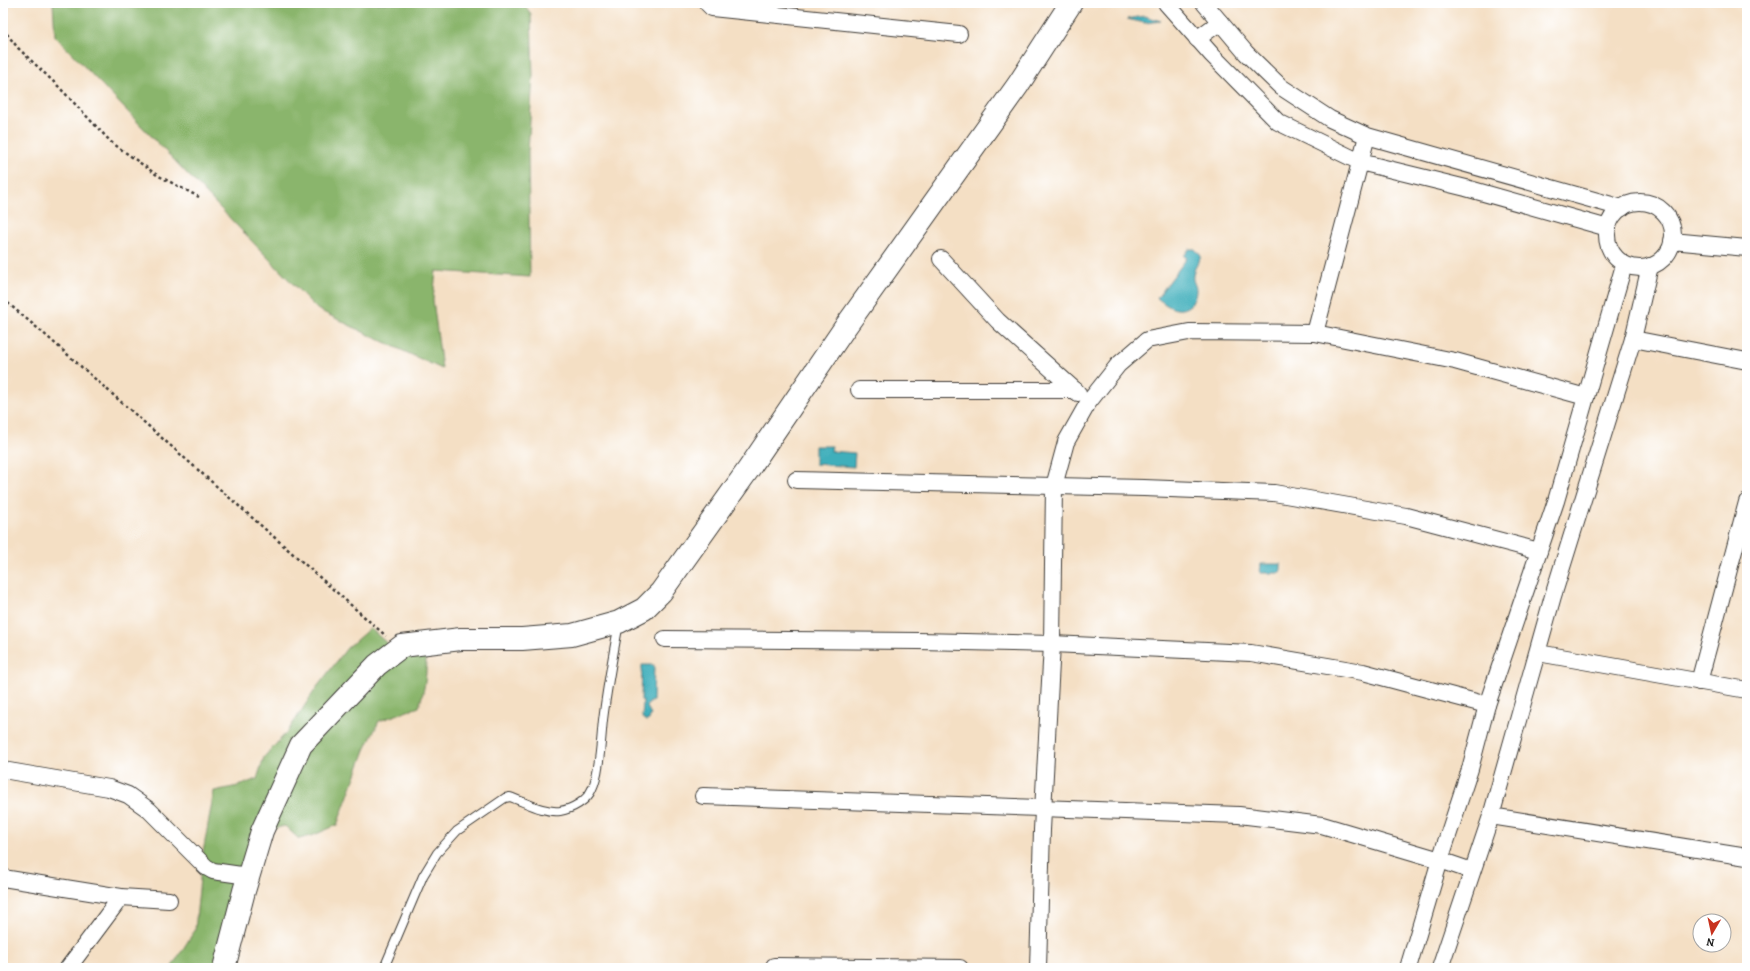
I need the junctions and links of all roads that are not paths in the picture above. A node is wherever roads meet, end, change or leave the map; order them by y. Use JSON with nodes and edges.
{"nodes":[{"id":1,"x":707,"y":3,"type":"edge"},
{"id":2,"x":1071,"y":3,"type":"edge"},
{"id":3,"x":1204,"y":3,"type":"edge"},
{"id":4,"x":1175,"y":6,"type":"edge"},
{"id":5,"x":1220,"y":22,"type":"junction"},
{"id":6,"x":959,"y":34,"type":"dead end"},
{"id":7,"x":1197,"y":39,"type":"junction"},
{"id":8,"x":1367,"y":136,"type":"junction"},
{"id":9,"x":1360,"y":162,"type":"junction"},
{"id":10,"x":1622,"y":208,"type":"junction"},
{"id":11,"x":1608,"y":228,"type":"junction"},
{"id":12,"x":1672,"y":241,"type":"junction"},
{"id":13,"x":1747,"y":248,"type":"edge"},
{"id":14,"x":941,"y":259,"type":"dead end"},
{"id":15,"x":1624,"y":264,"type":"junction"},
{"id":16,"x":1650,"y":266,"type":"junction"},
{"id":17,"x":1315,"y":333,"type":"junction"},
{"id":18,"x":1633,"y":339,"type":"junction"},
{"id":19,"x":1747,"y":361,"type":"edge"},
{"id":20,"x":859,"y":390,"type":"dead end"},
{"id":21,"x":1075,"y":390,"type":"junction"},
{"id":22,"x":1586,"y":397,"type":"junction"},
{"id":23,"x":1088,"y":403,"type":"junction"},
{"id":24,"x":796,"y":480,"type":"dead end"},
{"id":25,"x":1054,"y":486,"type":"junction"},
{"id":26,"x":1747,"y":502,"type":"edge"},
{"id":27,"x":1744,"y":525,"type":"edge"},
{"id":28,"x":1539,"y":551,"type":"junction"},
{"id":29,"x":1527,"y":590,"type":"junction"},
{"id":30,"x":1553,"y":596,"type":"junction"},
{"id":31,"x":619,"y":622,"type":"junction"},
{"id":32,"x":665,"y":639,"type":"dead end"},
{"id":33,"x":1052,"y":644,"type":"junction"},
{"id":34,"x":1538,"y":653,"type":"junction"},
{"id":35,"x":1699,"y":682,"type":"junction"},
{"id":36,"x":1747,"y":690,"type":"edge"},
{"id":37,"x":1487,"y":705,"type":"junction"},
{"id":38,"x":3,"y":770,"type":"edge"},
{"id":39,"x":703,"y":796,"type":"dead end"},
{"id":40,"x":1043,"y":807,"type":"junction"},
{"id":41,"x":1491,"y":816,"type":"junction"},
{"id":42,"x":1747,"y":856,"type":"edge"},
{"id":43,"x":1440,"y":860,"type":"junction"},
{"id":44,"x":1472,"y":871,"type":"junction"},
{"id":45,"x":248,"y":876,"type":"junction"},
{"id":46,"x":3,"y":878,"type":"edge"},
{"id":47,"x":121,"y":897,"type":"junction"},
{"id":48,"x":169,"y":900,"type":"dead end"},
{"id":49,"x":774,"y":966,"type":"dead end"},
{"id":50,"x":876,"y":967,"type":"edge"},
{"id":51,"x":68,"y":968,"type":"edge"},
{"id":52,"x":224,"y":968,"type":"edge"},
{"id":53,"x":384,"y":968,"type":"edge"},
{"id":54,"x":960,"y":968,"type":"edge"},
{"id":55,"x":1038,"y":968,"type":"edge"},
{"id":56,"x":1408,"y":968,"type":"edge"},
{"id":57,"x":1440,"y":968,"type":"edge"}],
"edges":[{"from":1,"to":6,"type":"street"},
{"from":2,"to":31,"type":"street"},
{"from":3,"to":5,"type":"street"},
{"from":4,"to":7,"type":"street"},
{"from":5,"to":7,"type":"street"},
{"from":5,"to":8,"type":"street"},
{"from":7,"to":9,"type":"street"},
{"from":8,"to":9,"type":"street"},
{"from":8,"to":10,"type":"street"},
{"from":9,"to":11,"type":"street"},
{"from":9,"to":17,"type":"street"},
{"from":10,"to":11,"type":"street"},
{"from":10,"to":12,"type":"street"},
{"from":11,"to":15,"type":"street"},
{"from":12,"to":13,"type":"street"},
{"from":12,"to":16,"type":"street"},
{"from":14,"to":21,"type":"street"},
{"from":15,"to":16,"type":"street"},
{"from":15,"to":22,"type":"street"},
{"from":16,"to":18,"type":"street"},
{"from":17,"to":22,"type":"street"},
{"from":17,"to":23,"type":"street"},
{"from":18,"to":19,"type":"street"},
{"from":18,"to":30,"type":"street"},
{"from":20,"to":21,"type":"street"},
{"from":21,"to":23,"type":"street"},
{"from":22,"to":28,"type":"street"},
{"from":23,"to":25,"type":"street"},
{"from":24,"to":25,"type":"street"},
{"from":25,"to":28,"type":"street"},
{"from":25,"to":33,"type":"street"},
{"from":26,"to":27,"type":"street"},
{"from":27,"to":35,"type":"street"},
{"from":28,"to":29,"type":"street"},
{"from":29,"to":30,"type":"street"},
{"from":29,"to":37,"type":"street"},
{"from":30,"to":34,"type":"street"},
{"from":31,"to":45,"type":"street"},
{"from":31,"to":53,"type":"lane"},
{"from":32,"to":33,"type":"street"},
{"from":33,"to":37,"type":"street"},
{"from":33,"to":40,"type":"street"},
{"from":34,"to":35,"type":"street"},
{"from":34,"to":41,"type":"street"},
{"from":35,"to":36,"type":"street"},
{"from":37,"to":43,"type":"street"},
{"from":38,"to":45,"type":"street"},
{"from":39,"to":40,"type":"street"},
{"from":40,"to":43,"type":"street"},
{"from":40,"to":55,"type":"street"},
{"from":41,"to":42,"type":"street"},
{"from":41,"to":44,"type":"street"},
{"from":43,"to":44,"type":"street"},
{"from":43,"to":56,"type":"street"},
{"from":44,"to":57,"type":"street"},
{"from":45,"to":52,"type":"street"},
{"from":46,"to":47,"type":"street"},
{"from":47,"to":48,"type":"street"},
{"from":47,"to":51,"type":"street"},
{"from":49,"to":50,"type":"street"},
{"from":50,"to":54,"type":"street"}]}
